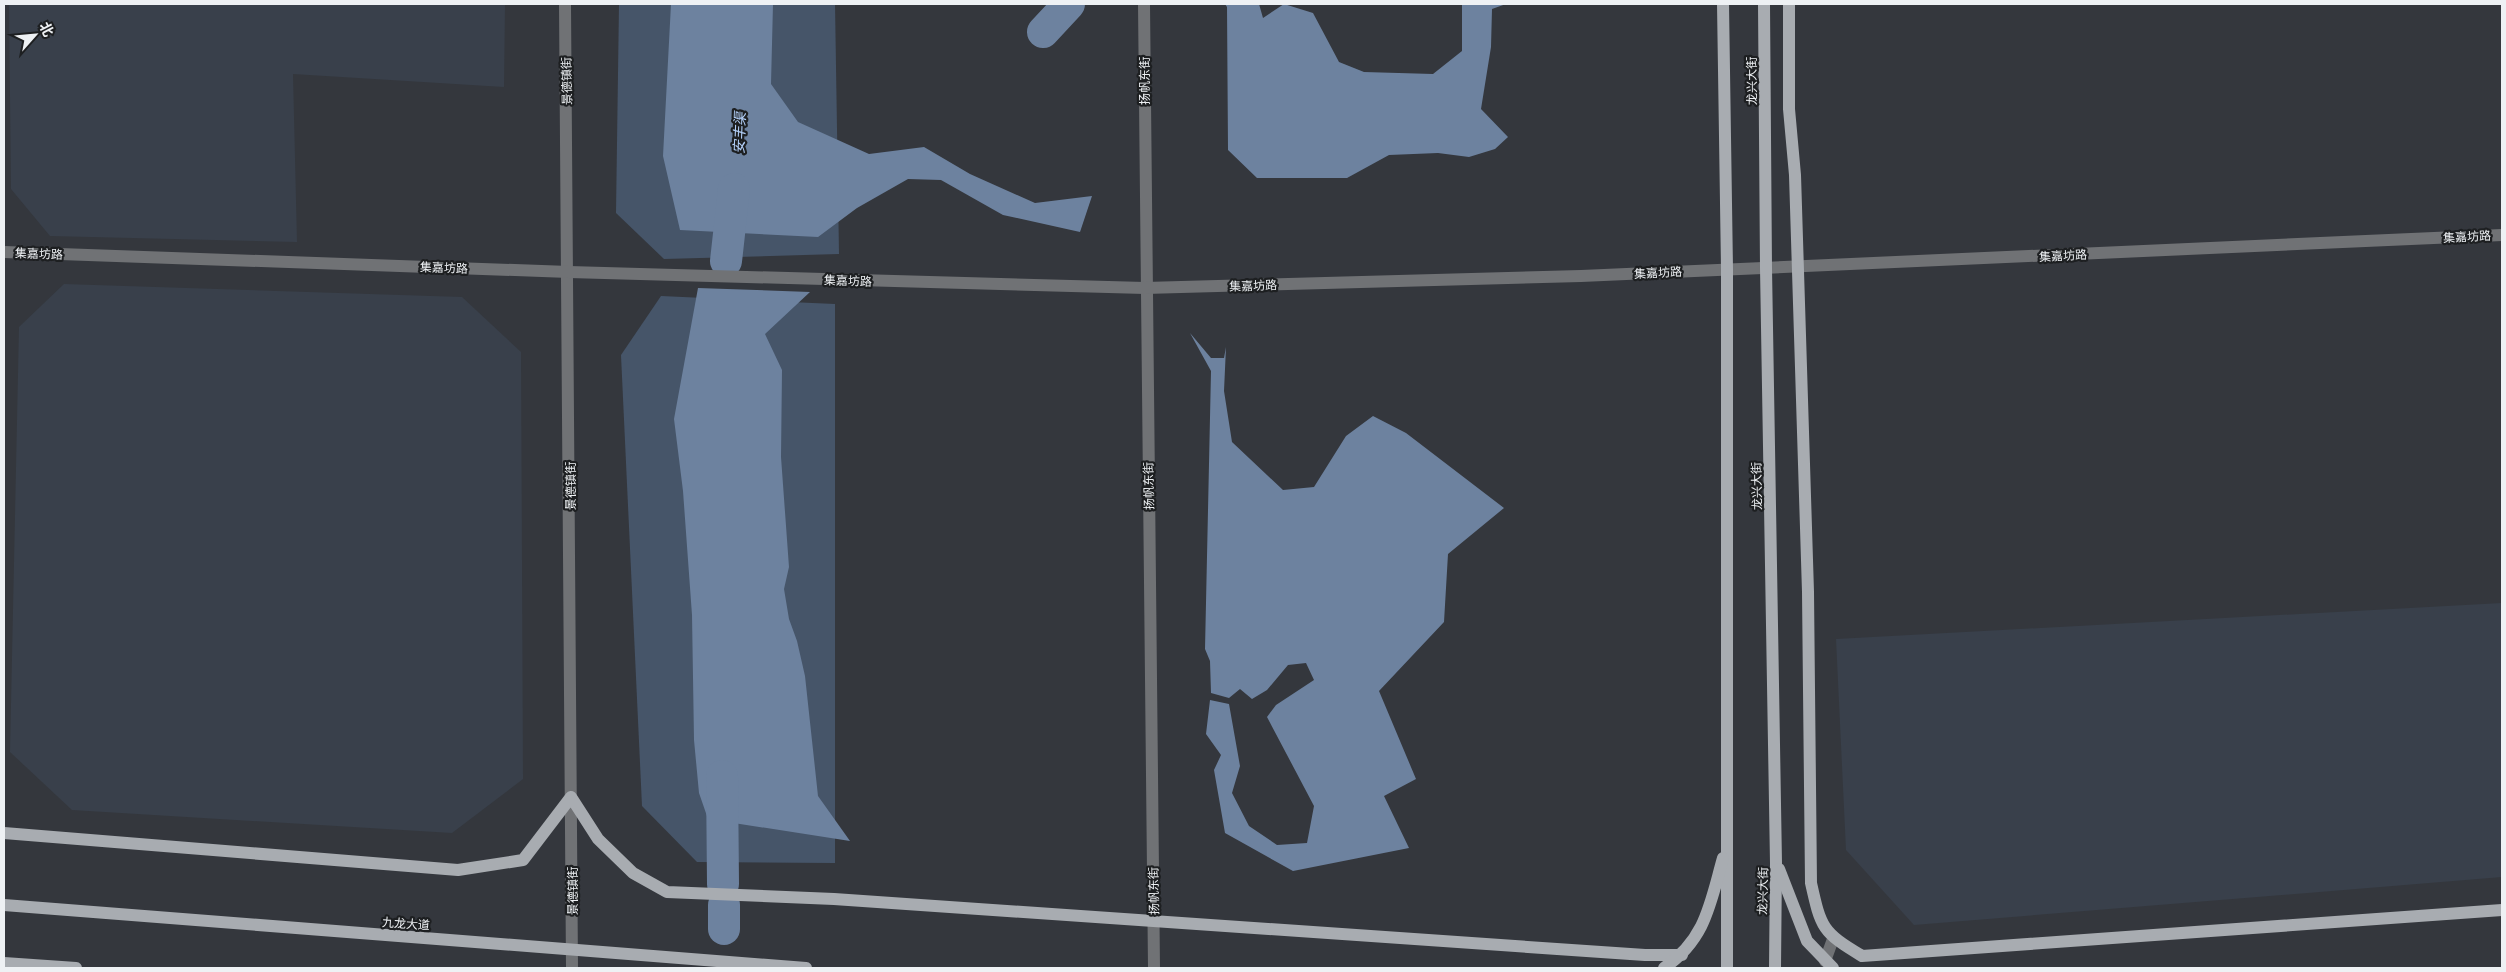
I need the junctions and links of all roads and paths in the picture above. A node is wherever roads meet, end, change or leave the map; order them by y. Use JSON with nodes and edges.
{"nodes":[{"id":1,"x":565,"y":4,"type":"edge"},
{"id":2,"x":1144,"y":4,"type":"edge"},
{"id":3,"x":1723,"y":4,"type":"edge"},
{"id":4,"x":1764,"y":4,"type":"edge"},
{"id":5,"x":1789,"y":4,"type":"edge"},
{"id":6,"x":2502,"y":235,"type":"edge"},
{"id":7,"x":4,"y":252,"type":"edge"},
{"id":8,"x":1798,"y":267,"type":"junction"},
{"id":9,"x":1766,"y":268,"type":"junction"},
{"id":10,"x":1727,"y":269,"type":"junction"},
{"id":11,"x":568,"y":272,"type":"junction"},
{"id":12,"x":1145,"y":288,"type":"junction"},
{"id":13,"x":571,"y":797,"type":"junction"},
{"id":14,"x":4,"y":833,"type":"edge"},
{"id":15,"x":1728,"y":844,"type":"junction"},
{"id":16,"x":1776,"y":863,"type":"junction"},
{"id":17,"x":4,"y":905,"type":"edge"},
{"id":18,"x":2502,"y":910,"type":"edge"},
{"id":19,"x":1153,"y":921,"type":"junction"},
{"id":20,"x":1833,"y":939,"type":"junction"},
{"id":21,"x":572,"y":950,"type":"junction"},
{"id":22,"x":1682,"y":956,"type":"junction"},
{"id":23,"x":4,"y":963,"type":"edge"},
{"id":24,"x":1829,"y":965,"type":"edge"},
{"id":25,"x":76,"y":968,"type":"edge"},
{"id":26,"x":572,"y":968,"type":"edge"},
{"id":27,"x":806,"y":968,"type":"edge"},
{"id":28,"x":1154,"y":968,"type":"edge"},
{"id":29,"x":1664,"y":968,"type":"edge"},
{"id":30,"x":1727,"y":968,"type":"edge"},
{"id":31,"x":1775,"y":968,"type":"edge"}],
"edges":[{"from":1,"to":11,"type":"street","name":"景德镇街"},
{"from":2,"to":12,"type":"street","name":"扬帆东街"},
{"from":3,"to":10,"type":"main road"},
{"from":4,"to":9,"type":"main road","name":"龙兴大街"},
{"from":5,"to":8,"type":"main road"},
{"from":6,"to":8,"type":"street","name":"集嘉坊路"},
{"from":7,"to":11,"type":"street","name":"集嘉坊路"},
{"from":8,"to":9,"type":"street","name":"集嘉坊路"},
{"from":8,"to":20,"type":"main road"},
{"from":9,"to":10,"type":"street","name":"集嘉坊路"},
{"from":9,"to":16,"type":"main road","name":"龙兴大街"},
{"from":10,"to":12,"type":"street","name":"集嘉坊路"},
{"from":10,"to":15,"type":"main road"},
{"from":11,"to":12,"type":"street","name":"集嘉坊路"},
{"from":11,"to":13,"type":"street","name":"景德镇街"},
{"from":12,"to":19,"type":"street","name":"扬帆东街"},
{"from":13,"to":14,"type":"main road"},
{"from":13,"to":19,"type":"main road"},
{"from":13,"to":21,"type":"street","name":"景德镇街"},
{"from":15,"to":22,"type":"main road"},
{"from":15,"to":30,"type":"main road"},
{"from":16,"to":24,"type":"main road"},
{"from":16,"to":31,"type":"main road","name":"龙兴大街"},
{"from":17,"to":21,"type":"main road","name":"九龙大道"},
{"from":18,"to":20,"type":"main road"},
{"from":19,"to":22,"type":"main road"},
{"from":19,"to":28,"type":"street","name":"扬帆东街"},
{"from":20,"to":24,"type":"street"},
{"from":21,"to":26,"type":"street","name":"景德镇街"},
{"from":21,"to":27,"type":"main road","name":"九龙大道"},
{"from":22,"to":29,"type":"main road"},
{"from":23,"to":25,"type":"main road"}]}
